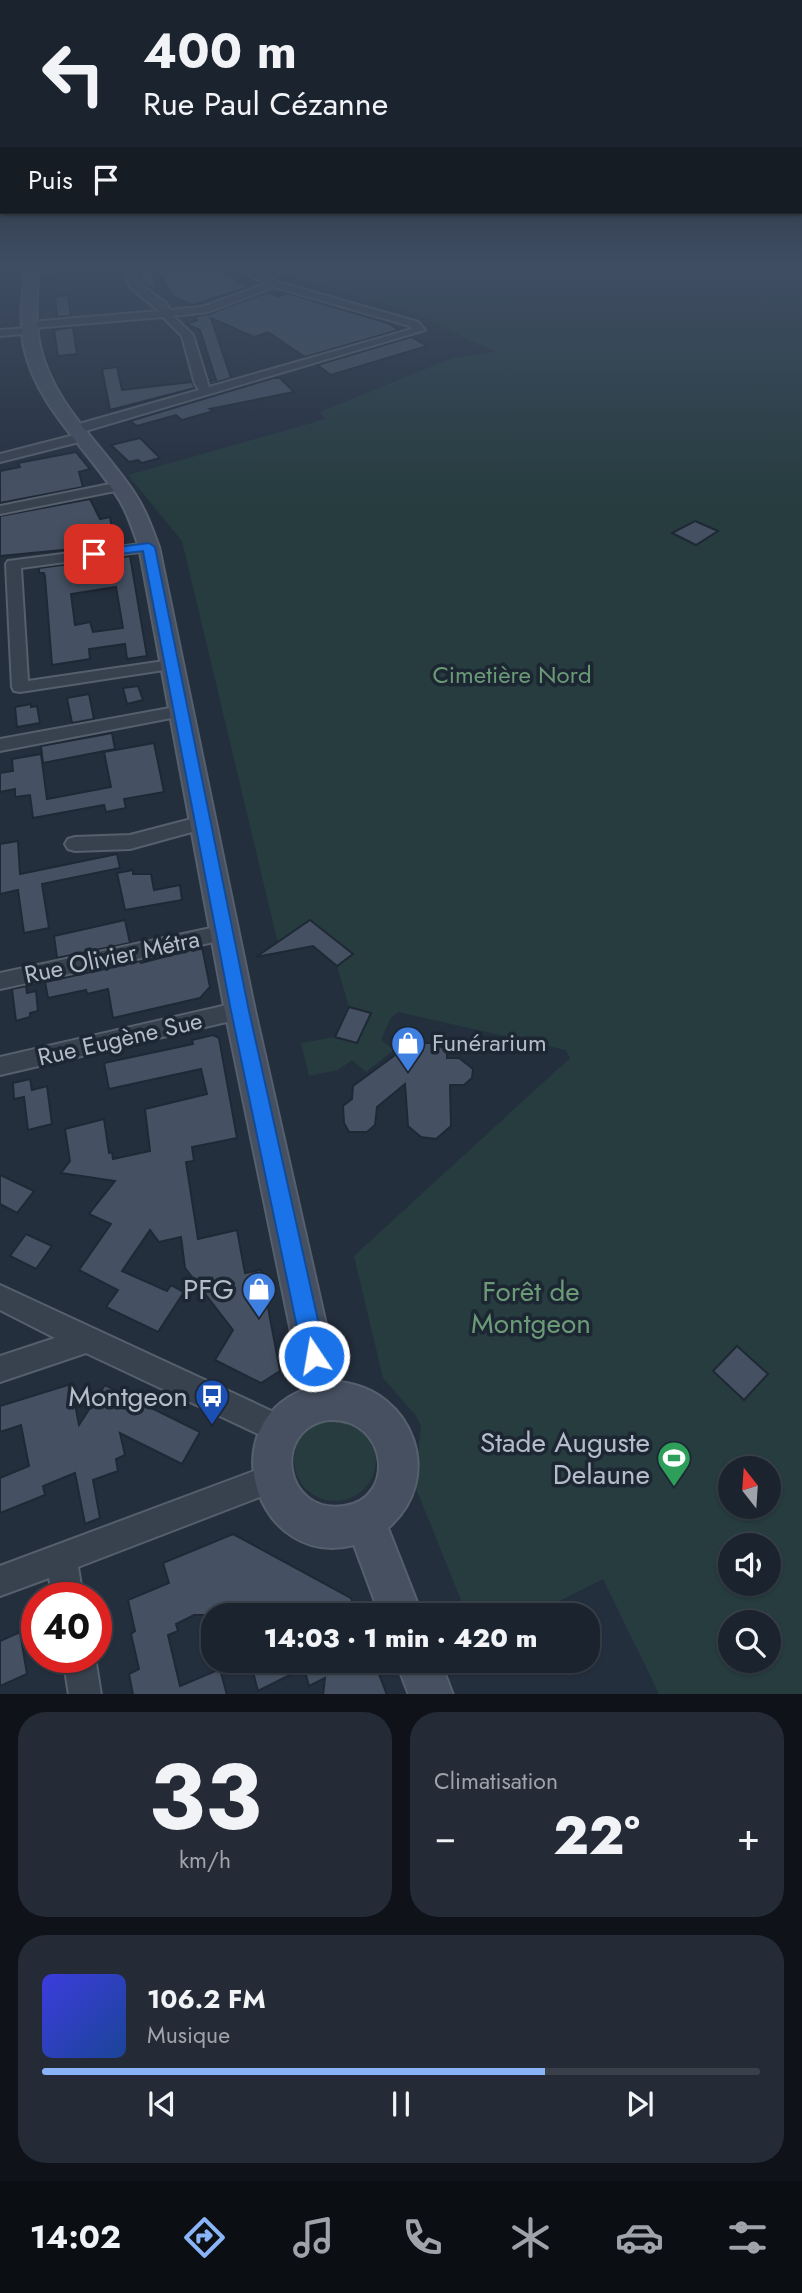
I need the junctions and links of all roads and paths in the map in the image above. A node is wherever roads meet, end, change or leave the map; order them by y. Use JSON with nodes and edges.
{"nodes":[{"id":1,"x":32,"y":345,"type":"edge"},
{"id":2,"x":191,"y":345,"type":"edge"},
{"id":3,"x":368,"y":345,"type":"edge"},
{"id":4,"x":207,"y":392,"type":"junction"},
{"id":5,"x":79,"y":433,"type":"junction"},
{"id":6,"x":0,"y":458,"type":"edge"},
{"id":7,"x":120,"y":486,"type":"junction"},
{"id":8,"x":0,"y":510,"type":"edge"},
{"id":9,"x":149,"y":547,"type":"junction"},
{"id":10,"x":171,"y":665,"type":"junction"},
{"id":11,"x":181,"y":711,"type":"junction"},
{"id":12,"x":0,"y":745,"type":"edge"},
{"id":13,"x":203,"y":822,"type":"junction"},
{"id":14,"x":75,"y":844,"type":"dead end"},
{"id":15,"x":225,"y":933,"type":"junction"},
{"id":16,"x":0,"y":982,"type":"edge"},
{"id":17,"x":240,"y":1011,"type":"junction"},
{"id":18,"x":0,"y":1066,"type":"edge"},
{"id":19,"x":0,"y":1297,"type":"edge"},
{"id":20,"x":87,"y":1340,"type":"junction"},
{"id":21,"x":0,"y":1369,"type":"edge"},
{"id":22,"x":324,"y":1401,"type":"junction"},
{"id":23,"x":283,"y":1431,"type":"junction"},
{"id":24,"x":273,"y":1478,"type":"junction"},
{"id":25,"x":365,"y":1520,"type":"junction"},
{"id":26,"x":61,"y":1558,"type":"junction"},
{"id":27,"x":0,"y":1581,"type":"edge"},
{"id":28,"x":65,"y":1582,"type":"edge"},
{"id":29,"x":396,"y":1603,"type":"edge"},
{"id":30,"x":82,"y":1673,"type":"edge"},
{"id":31,"x":423,"y":1673,"type":"edge"},
{"id":32,"x":85,"y":1694,"type":"edge"},
{"id":33,"x":431,"y":1694,"type":"edge"}],
"edges":[{"from":1,"to":5,"type":"street"},
{"from":2,"to":4,"type":"street"},
{"from":3,"to":4,"type":"street"},
{"from":4,"to":5,"type":"street"},
{"from":5,"to":6,"type":"street"},
{"from":5,"to":7,"type":"street"},
{"from":7,"to":8,"type":"street"},
{"from":7,"to":9,"type":"street"},
{"from":9,"to":10,"type":"street"},
{"from":9,"to":10,"type":"street"},
{"from":10,"to":11,"type":"street"},
{"from":11,"to":12,"type":"street"},
{"from":11,"to":13,"type":"street"},
{"from":13,"to":14,"type":"street"},
{"from":13,"to":15,"type":"street"},
{"from":15,"to":16,"type":"street","name":"Rue Olivier Métra"},
{"from":15,"to":17,"type":"street"},
{"from":17,"to":18,"type":"street","name":"Rue Eugène Sue"},
{"from":17,"to":22,"type":"street"},
{"from":19,"to":20,"type":"street"},
{"from":20,"to":21,"type":"street"},
{"from":20,"to":23,"type":"street"},
{"from":22,"to":23,"type":"street"},
{"from":22,"to":25,"type":"street"},
{"from":23,"to":24,"type":"street"},
{"from":24,"to":25,"type":"street"},
{"from":24,"to":26,"type":"street"},
{"from":25,"to":29,"type":"street"},
{"from":26,"to":27,"type":"street"},
{"from":26,"to":28,"type":"street"},
{"from":30,"to":32,"type":"street"},
{"from":31,"to":33,"type":"street"}]}
